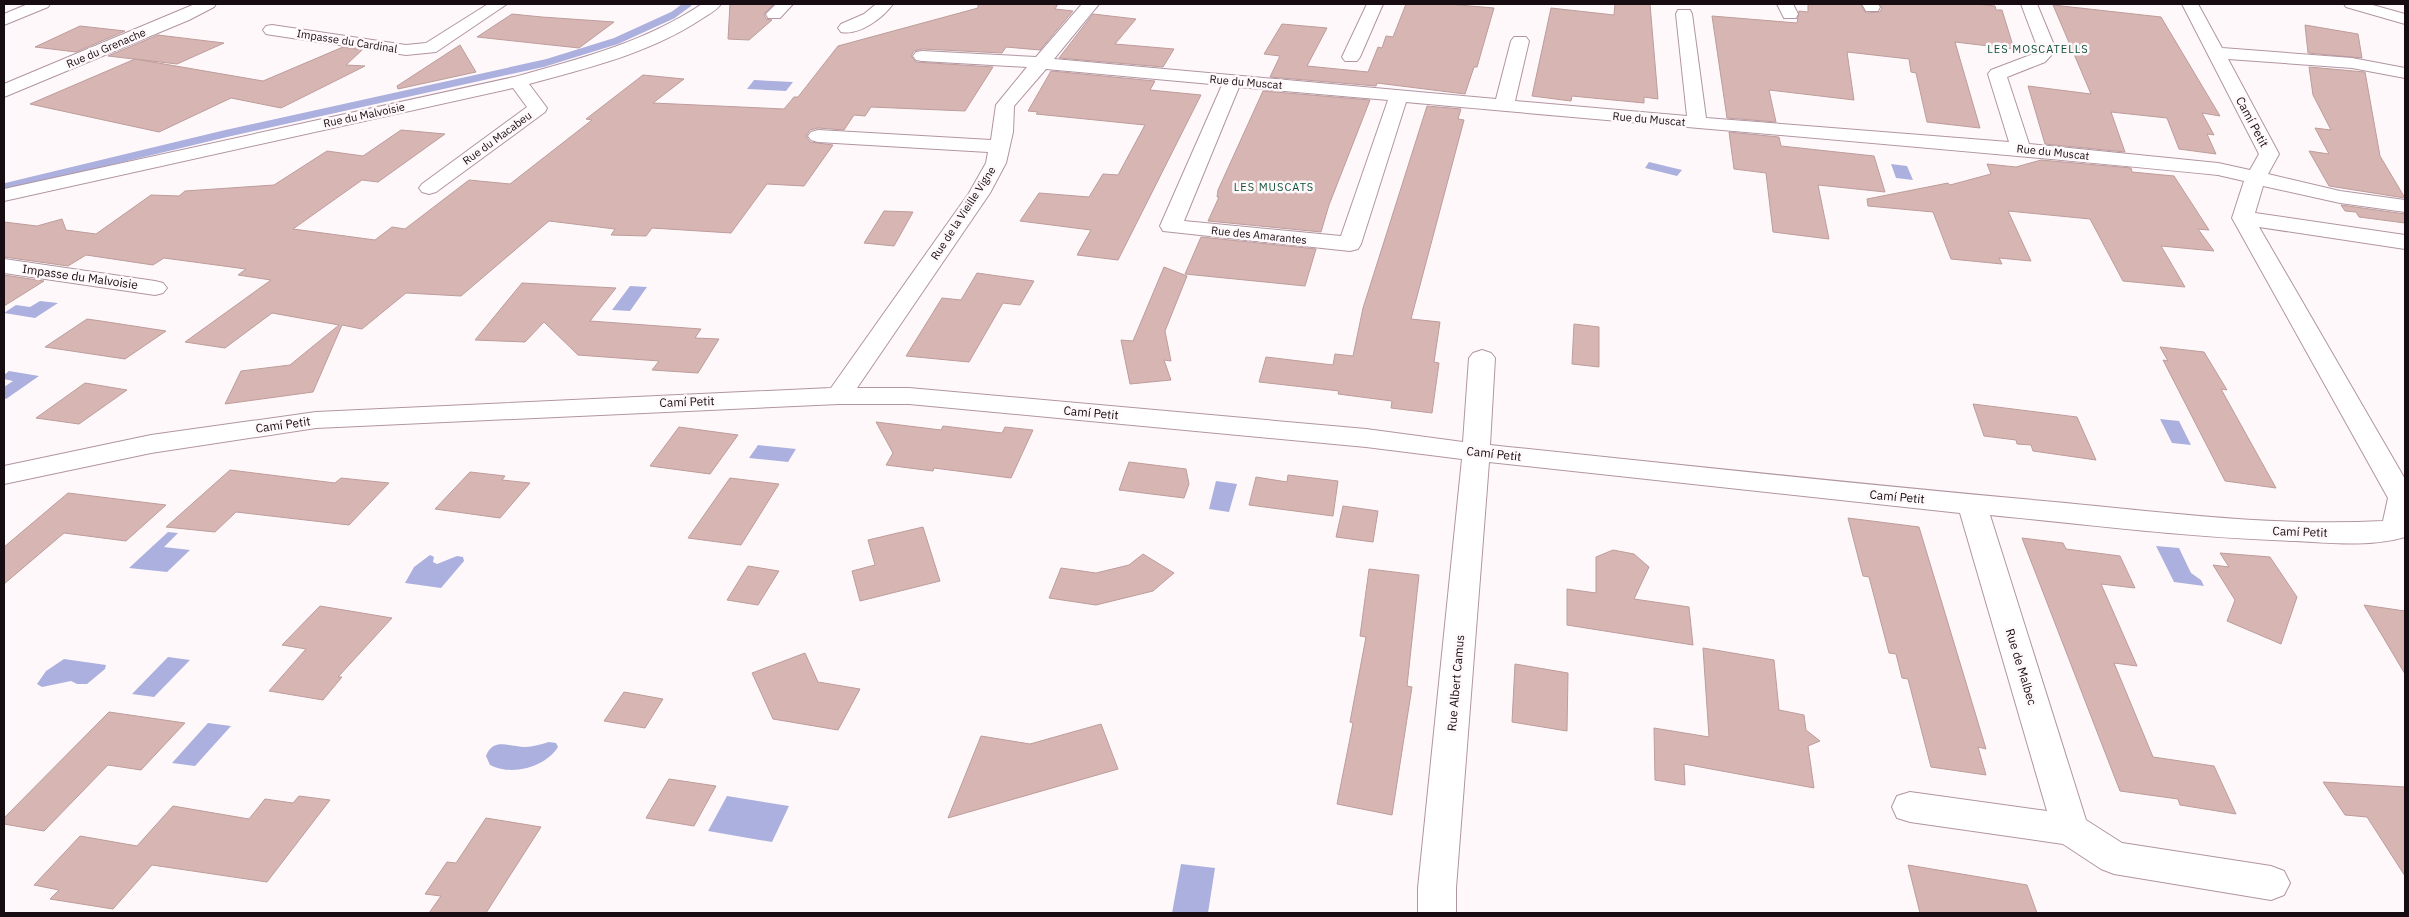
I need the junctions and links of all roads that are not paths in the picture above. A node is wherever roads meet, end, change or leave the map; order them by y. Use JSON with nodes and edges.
{"nodes":[{"id":1,"x":42,"y":4,"type":"edge"},
{"id":2,"x":208,"y":4,"type":"edge"},
{"id":3,"x":499,"y":4,"type":"edge"},
{"id":4,"x":713,"y":4,"type":"edge"},
{"id":5,"x":885,"y":4,"type":"edge"},
{"id":6,"x":1091,"y":4,"type":"edge"},
{"id":7,"x":1375,"y":4,"type":"edge"},
{"id":8,"x":2029,"y":4,"type":"edge"},
{"id":9,"x":2190,"y":4,"type":"edge"},
{"id":10,"x":2352,"y":4,"type":"edge"},
{"id":11,"x":1684,"y":14,"type":"dead end"},
{"id":12,"x":2405,"y":19,"type":"edge"},
{"id":13,"x":4,"y":20,"type":"edge"},
{"id":14,"x":847,"y":28,"type":"dead end"},
{"id":15,"x":272,"y":30,"type":"dead end"},
{"id":16,"x":1520,"y":41,"type":"dead end"},
{"id":17,"x":2216,"y":53,"type":"junction"},
{"id":18,"x":922,"y":56,"type":"dead end"},
{"id":19,"x":1351,"y":57,"type":"dead end"},
{"id":20,"x":1043,"y":63,"type":"junction"},
{"id":21,"x":2405,"y":73,"type":"edge"},
{"id":22,"x":1233,"y":80,"type":"junction"},
{"id":23,"x":517,"y":82,"type":"junction"},
{"id":24,"x":4,"y":91,"type":"edge"},
{"id":25,"x":1399,"y":96,"type":"junction"},
{"id":26,"x":1504,"y":106,"type":"junction"},
{"id":27,"x":1696,"y":123,"type":"junction"},
{"id":28,"x":818,"y":136,"type":"dead end"},
{"id":29,"x":1000,"y":147,"type":"junction"},
{"id":30,"x":2021,"y":148,"type":"junction"},
{"id":31,"x":2255,"y":179,"type":"junction"},
{"id":32,"x":429,"y":188,"type":"dead end"},
{"id":33,"x":4,"y":195,"type":"edge"},
{"id":34,"x":2405,"y":206,"type":"edge"},
{"id":35,"x":2243,"y":218,"type":"junction"},
{"id":36,"x":2405,"y":242,"type":"edge"},
{"id":37,"x":4,"y":266,"type":"edge"},
{"id":38,"x":155,"y":288,"type":"dead end"},
{"id":39,"x":1482,"y":358,"type":"dead end"},
{"id":40,"x":839,"y":396,"type":"junction"},
{"id":41,"x":1476,"y":452,"type":"junction"},
{"id":42,"x":4,"y":475,"type":"edge"},
{"id":43,"x":1972,"y":504,"type":"junction"},
{"id":44,"x":1910,"y":807,"type":"dead end"},
{"id":45,"x":2071,"y":830,"type":"junction"},
{"id":46,"x":2272,"y":883,"type":"dead end"},
{"id":47,"x":1437,"y":913,"type":"edge"}],
"edges":[{"from":1,"to":13,"type":"street"},
{"from":2,"to":24,"type":"street","name":"Rue du Grenache"},
{"from":3,"to":15,"type":"street","name":"Impasse du Cardinal"},
{"from":4,"to":23,"type":"street","name":"Rue du Malvoisie"},
{"from":5,"to":14,"type":"street"},
{"from":6,"to":20,"type":"street","name":"Rue de la Vieille Vigne"},
{"from":7,"to":19,"type":"street"},
{"from":8,"to":30,"type":"street"},
{"from":9,"to":17,"type":"street","name":"Camí Petit"},
{"from":10,"to":12,"type":"street"},
{"from":11,"to":27,"type":"street"},
{"from":16,"to":26,"type":"street"},
{"from":17,"to":21,"type":"street"},
{"from":17,"to":31,"type":"street","name":"Camí Petit"},
{"from":18,"to":20,"type":"street","name":"Rue du Muscat"},
{"from":20,"to":22,"type":"street","name":"Rue du Muscat"},
{"from":20,"to":29,"type":"street","name":"Rue de la Vieille Vigne"},
{"from":22,"to":25,"type":"street","name":"Rue du Muscat"},
{"from":22,"to":25,"type":"street","name":"Rue des Amarantes"},
{"from":23,"to":32,"type":"street","name":"Rue du Macabeu"},
{"from":23,"to":33,"type":"street","name":"Rue du Malvoisie"},
{"from":25,"to":26,"type":"street","name":"Rue du Muscat"},
{"from":26,"to":27,"type":"street","name":"Rue du Muscat"},
{"from":27,"to":30,"type":"street","name":"Rue du Muscat"},
{"from":28,"to":29,"type":"street"},
{"from":29,"to":40,"type":"street","name":"Rue de la Vieille Vigne"},
{"from":30,"to":31,"type":"street","name":"Rue du Muscat"},
{"from":31,"to":34,"type":"street","name":"Rue du Muscat"},
{"from":31,"to":35,"type":"street","name":"Camí Petit"},
{"from":35,"to":36,"type":"street"},
{"from":35,"to":43,"type":"street","name":"Camí Petit"},
{"from":37,"to":38,"type":"street","name":"Impasse du Malvoisie"},
{"from":39,"to":41,"type":"street","name":"Rue Albert Camus"},
{"from":40,"to":41,"type":"street","name":"Camí Petit"},
{"from":40,"to":42,"type":"street","name":"Camí Petit"},
{"from":41,"to":43,"type":"street","name":"Camí Petit"},
{"from":41,"to":47,"type":"street","name":"Rue Albert Camus"},
{"from":43,"to":45,"type":"street","name":"Rue de Malbec"},
{"from":44,"to":45,"type":"street"},
{"from":45,"to":46,"type":"street"}]}
